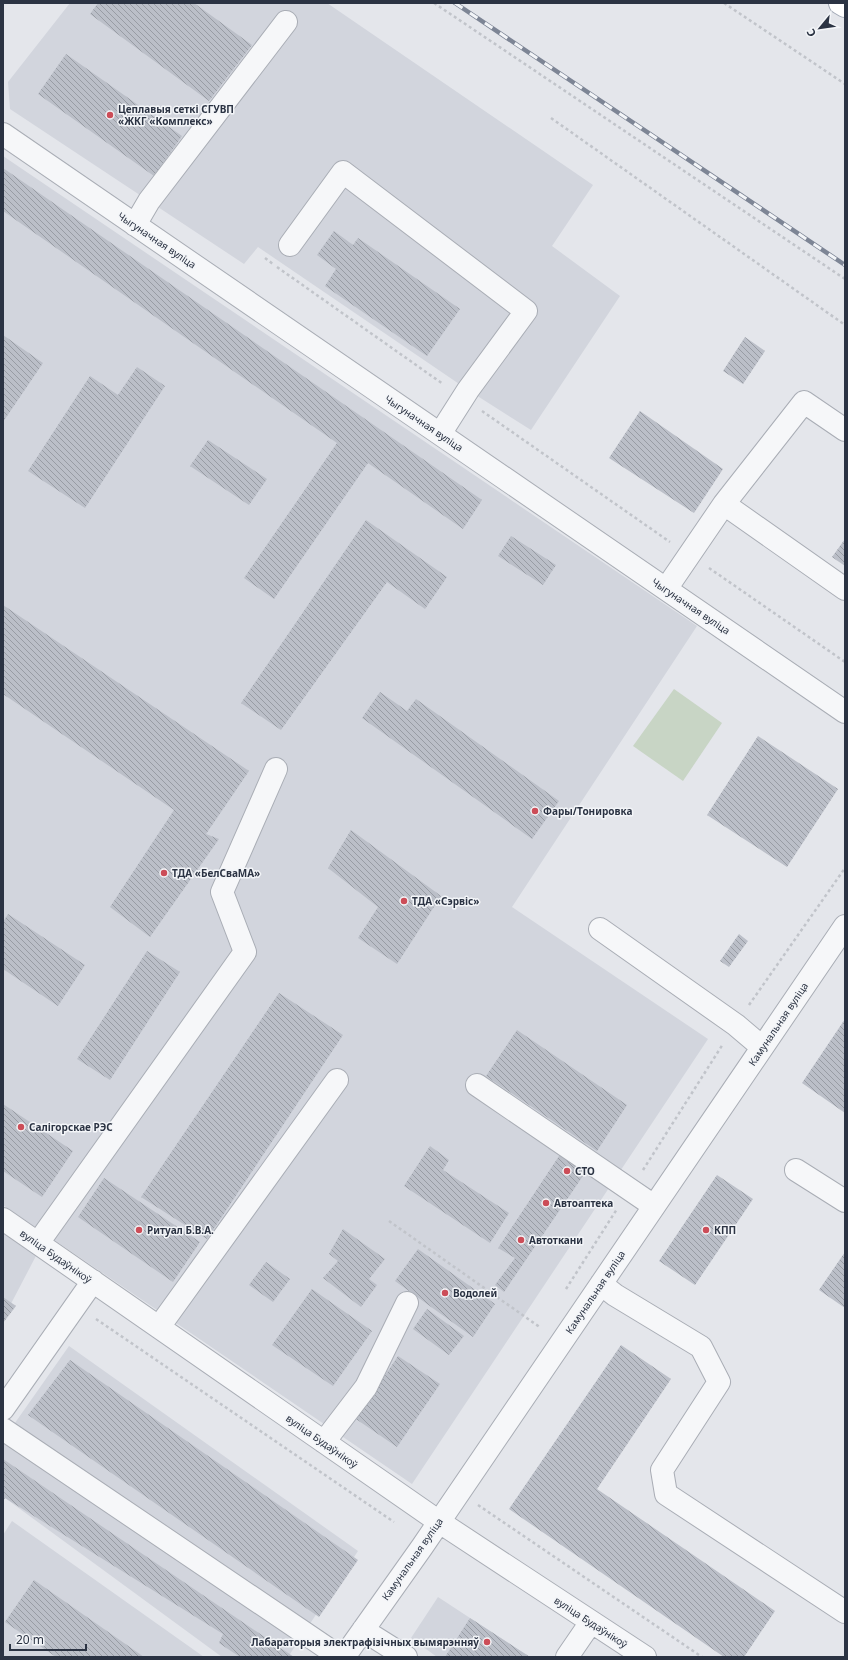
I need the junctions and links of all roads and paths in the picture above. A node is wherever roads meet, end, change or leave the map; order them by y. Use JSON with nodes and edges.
{"nodes":[{"id":1,"x":434,"y":3,"type":"edge"},
{"id":2,"x":724,"y":3,"type":"edge"},
{"id":3,"x":840,"y":3,"type":"edge"},
{"id":4,"x":845,"y":6,"type":"edge"},
{"id":5,"x":286,"y":22,"type":"dead end"},
{"id":6,"x":845,"y":84,"type":"edge"},
{"id":7,"x":551,"y":118,"type":"dead end"},
{"id":8,"x":3,"y":134,"type":"edge"},
{"id":9,"x":135,"y":225,"type":"junction"},
{"id":10,"x":290,"y":245,"type":"dead end"},
{"id":11,"x":265,"y":258,"type":"dead end"},
{"id":12,"x":845,"y":279,"type":"edge"},
{"id":13,"x":845,"y":326,"type":"edge"},
{"id":14,"x":463,"y":398,"type":"junction"},
{"id":15,"x":845,"y":430,"type":"edge"},
{"id":16,"x":440,"y":434,"type":"junction"},
{"id":17,"x":724,"y":504,"type":"junction"},
{"id":18,"x":689,"y":555,"type":"junction"},
{"id":19,"x":666,"y":589,"type":"junction"},
{"id":20,"x":845,"y":589,"type":"edge"},
{"id":21,"x":845,"y":662,"type":"edge"},
{"id":22,"x":845,"y":712,"type":"edge"},
{"id":23,"x":276,"y":769,"type":"dead end"},
{"id":24,"x":845,"y":926,"type":"edge"},
{"id":25,"x":600,"y":929,"type":"dead end"},
{"id":26,"x":762,"y":1047,"type":"junction"},
{"id":27,"x":337,"y":1080,"type":"dead end"},
{"id":28,"x":477,"y":1085,"type":"dead end"},
{"id":29,"x":796,"y":1170,"type":"dead end"},
{"id":30,"x":845,"y":1201,"type":"edge"},
{"id":31,"x":654,"y":1206,"type":"junction"},
{"id":32,"x":3,"y":1219,"type":"edge"},
{"id":33,"x":390,"y":1221,"type":"dead end"},
{"id":34,"x":38,"y":1243,"type":"junction"},
{"id":35,"x":93,"y":1281,"type":"junction"},
{"id":36,"x":601,"y":1284,"type":"junction"},
{"id":37,"x":407,"y":1303,"type":"dead end"},
{"id":38,"x":94,"y":1317,"type":"dead end"},
{"id":39,"x":159,"y":1327,"type":"junction"},
{"id":40,"x":541,"y":1328,"type":"dead end"},
{"id":41,"x":3,"y":1408,"type":"edge"},
{"id":42,"x":3,"y":1428,"type":"edge"},
{"id":43,"x":324,"y":1442,"type":"junction"},
{"id":44,"x":438,"y":1522,"type":"junction"},
{"id":45,"x":400,"y":1526,"type":"dead end"},
{"id":46,"x":458,"y":1534,"type":"junction"},
{"id":47,"x":845,"y":1612,"type":"edge"},
{"id":48,"x":591,"y":1622,"type":"junction"},
{"id":49,"x":363,"y":1630,"type":"junction"},
{"id":50,"x":340,"y":1657,"type":"edge"},
{"id":51,"x":344,"y":1657,"type":"edge"},
{"id":52,"x":406,"y":1657,"type":"edge"},
{"id":53,"x":567,"y":1657,"type":"edge"},
{"id":54,"x":646,"y":1657,"type":"edge"},
{"id":55,"x":702,"y":1657,"type":"edge"}],
"edges":[{"from":1,"to":12,"type":"path"},
{"from":2,"to":6,"type":"path"},
{"from":3,"to":4,"type":"main road"},
{"from":5,"to":9,"type":"street"},
{"from":7,"to":13,"type":"path"},
{"from":8,"to":9,"type":"street","name":"Чыгуначная вуліца"},
{"from":9,"to":16,"type":"street","name":"Чыгуначная вуліца"},
{"from":10,"to":14,"type":"street"},
{"from":11,"to":14,"type":"path"},
{"from":14,"to":16,"type":"street"},
{"from":14,"to":18,"type":"path"},
{"from":15,"to":17,"type":"street"},
{"from":16,"to":19,"type":"street","name":"Чыгуначная вуліца"},
{"from":17,"to":18,"type":"street"},
{"from":17,"to":20,"type":"street"},
{"from":18,"to":19,"type":"street"},
{"from":18,"to":21,"type":"path"},
{"from":19,"to":22,"type":"street","name":"Чыгуначная вуліца"},
{"from":23,"to":34,"type":"street"},
{"from":24,"to":26,"type":"street","name":"Камунальная вуліца"},
{"from":25,"to":26,"type":"street"},
{"from":26,"to":31,"type":"street","name":"Камунальная вуліца"},
{"from":27,"to":39,"type":"street"},
{"from":28,"to":31,"type":"street"},
{"from":29,"to":30,"type":"street"},
{"from":31,"to":36,"type":"street","name":"Камунальная вуліца"},
{"from":32,"to":34,"type":"street","name":"вуліца Будаўнікоў"},
{"from":33,"to":40,"type":"path"},
{"from":34,"to":35,"type":"street","name":"вуліца Будаўнікоў"},
{"from":35,"to":39,"type":"street","name":"вуліца Будаўнікоў"},
{"from":35,"to":41,"type":"street"},
{"from":36,"to":44,"type":"street","name":"Камунальная вуліца"},
{"from":36,"to":47,"type":"street"},
{"from":37,"to":43,"type":"street"},
{"from":38,"to":45,"type":"path"},
{"from":39,"to":43,"type":"street","name":"вуліца Будаўнікоў"},
{"from":42,"to":50,"type":"street"},
{"from":43,"to":44,"type":"street","name":"вуліца Будаўнікоў"},
{"from":44,"to":46,"type":"street","name":"вуліца Будаўнікоў"},
{"from":44,"to":49,"type":"street","name":"Камунальная вуліца"},
{"from":46,"to":48,"type":"street","name":"вуліца Будаўнікоў"},
{"from":46,"to":55,"type":"path"},
{"from":48,"to":53,"type":"street"},
{"from":48,"to":54,"type":"street","name":"вуліца Будаўнікоў"},
{"from":49,"to":51,"type":"street","name":"Камунальная вуліца"},
{"from":49,"to":52,"type":"street"}]}
